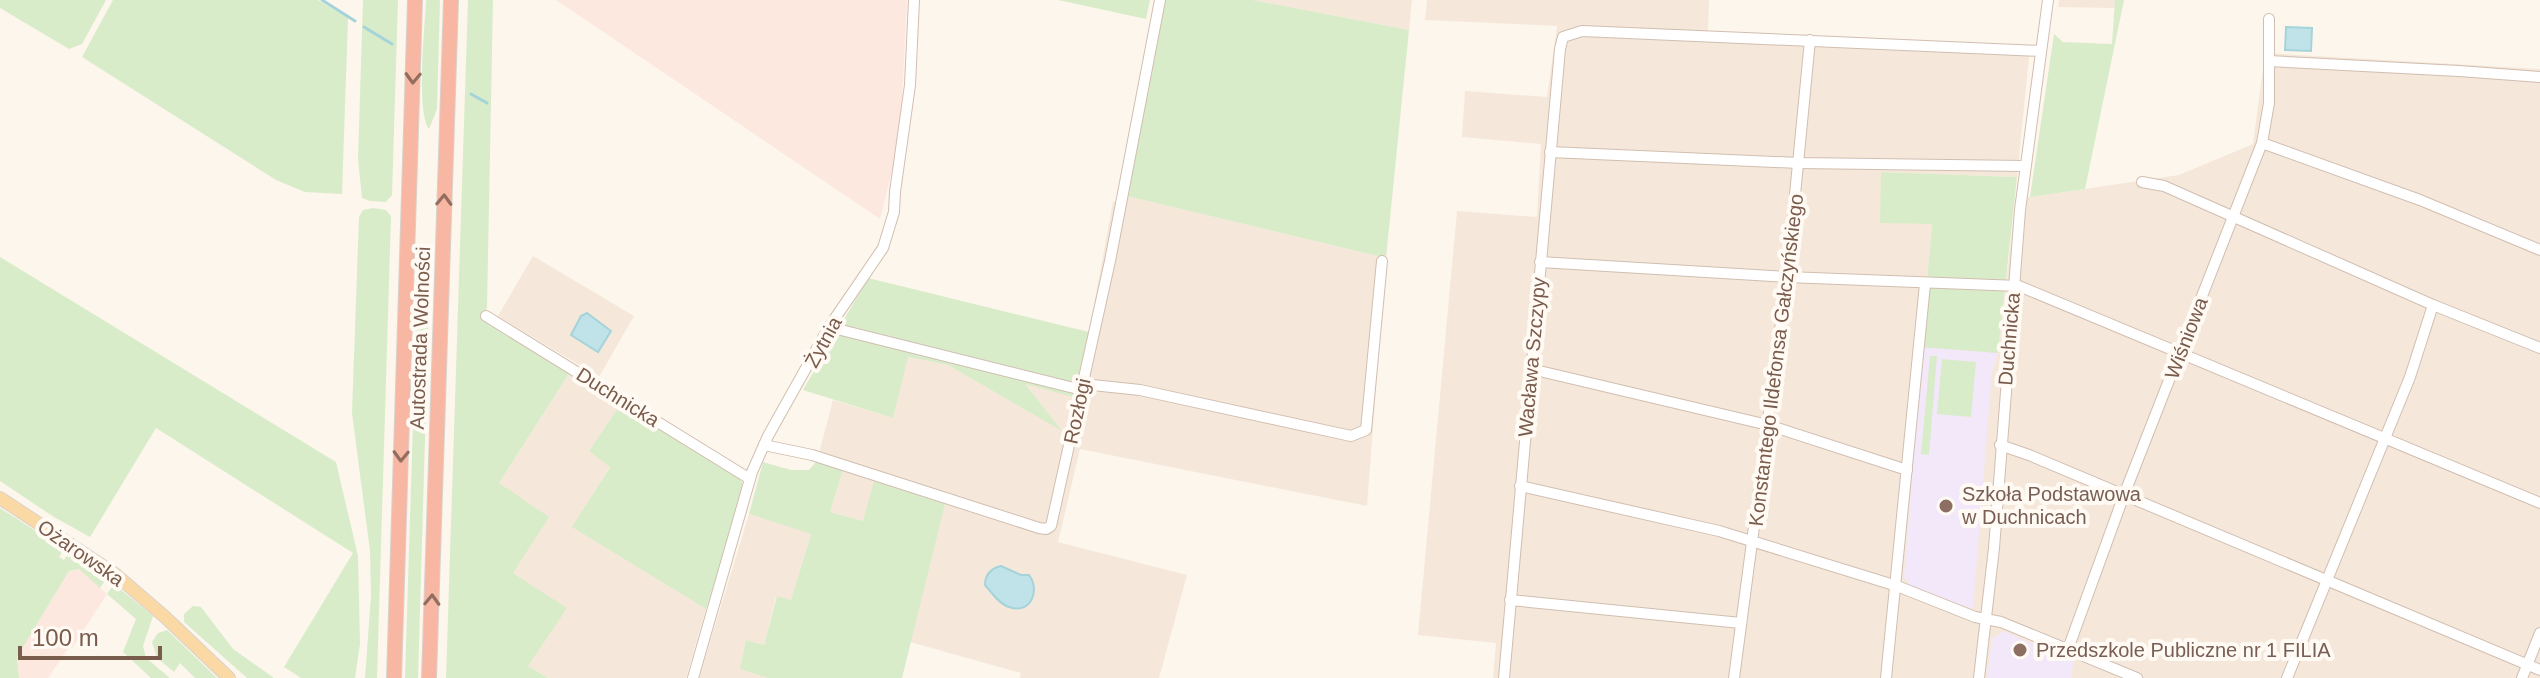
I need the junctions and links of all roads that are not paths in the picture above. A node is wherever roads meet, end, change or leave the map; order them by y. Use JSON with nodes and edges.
{"nodes":[{"id":1,"x":415,"y":0,"type":"edge"},
{"id":2,"x":451,"y":0,"type":"edge"},
{"id":3,"x":914,"y":0,"type":"edge"},
{"id":4,"x":1160,"y":0,"type":"edge"},
{"id":5,"x":2048,"y":0,"type":"edge"},
{"id":6,"x":2269,"y":19,"type":"dead end"},
{"id":7,"x":1810,"y":40,"type":"junction"},
{"id":8,"x":2041,"y":51,"type":"junction"},
{"id":9,"x":2269,"y":61,"type":"junction"},
{"id":10,"x":2540,"y":77,"type":"edge"},
{"id":11,"x":2262,"y":143,"type":"junction"},
{"id":12,"x":1550,"y":152,"type":"junction"},
{"id":13,"x":1799,"y":163,"type":"junction"},
{"id":14,"x":2025,"y":166,"type":"junction"},
{"id":15,"x":2142,"y":182,"type":"dead end"},
{"id":16,"x":2234,"y":217,"type":"junction"},
{"id":17,"x":2540,"y":250,"type":"edge"},
{"id":18,"x":1382,"y":261,"type":"dead end"},
{"id":19,"x":1540,"y":262,"type":"junction"},
{"id":20,"x":1787,"y":277,"type":"junction"},
{"id":21,"x":1925,"y":284,"type":"junction"},
{"id":22,"x":2013,"y":285,"type":"junction"},
{"id":23,"x":2433,"y":305,"type":"junction"},
{"id":24,"x":486,"y":316,"type":"dead end"},
{"id":25,"x":829,"y":327,"type":"junction"},
{"id":26,"x":2540,"y":348,"type":"edge"},
{"id":27,"x":2181,"y":353,"type":"junction"},
{"id":28,"x":1531,"y":369,"type":"junction"},
{"id":29,"x":1082,"y":387,"type":"junction"},
{"id":30,"x":1768,"y":425,"type":"junction"},
{"id":31,"x":2384,"y":439,"type":"junction"},
{"id":32,"x":764,"y":445,"type":"junction"},
{"id":33,"x":2000,"y":445,"type":"junction"},
{"id":34,"x":1907,"y":470,"type":"junction"},
{"id":35,"x":750,"y":479,"type":"junction"},
{"id":36,"x":1520,"y":486,"type":"junction"},
{"id":37,"x":2124,"y":495,"type":"junction"},
{"id":38,"x":0,"y":498,"type":"edge"},
{"id":39,"x":2540,"y":503,"type":"edge"},
{"id":40,"x":1754,"y":543,"type":"junction"},
{"id":41,"x":2327,"y":580,"type":"junction"},
{"id":42,"x":1897,"y":586,"type":"junction"},
{"id":43,"x":1510,"y":600,"type":"junction"},
{"id":44,"x":1986,"y":619,"type":"junction"},
{"id":45,"x":1741,"y":623,"type":"junction"},
{"id":46,"x":2540,"y":633,"type":"edge"},
{"id":47,"x":2068,"y":649,"type":"junction"},
{"id":48,"x":2527,"y":665,"type":"junction"},
{"id":49,"x":2540,"y":670,"type":"edge"},
{"id":50,"x":229,"y":678,"type":"edge"},
{"id":51,"x":394,"y":678,"type":"edge"},
{"id":52,"x":429,"y":678,"type":"edge"},
{"id":53,"x":693,"y":678,"type":"edge"},
{"id":54,"x":1504,"y":678,"type":"edge"},
{"id":55,"x":1734,"y":678,"type":"edge"},
{"id":56,"x":1886,"y":678,"type":"edge"},
{"id":57,"x":1979,"y":678,"type":"edge"},
{"id":58,"x":2137,"y":678,"type":"edge"},
{"id":59,"x":2287,"y":678,"type":"edge"},
{"id":60,"x":2522,"y":678,"type":"edge"}],
"edges":[{"from":1,"to":51,"type":"highway","name":"Autostrada Wolności","one_way":true},
{"from":52,"to":2,"type":"highway","name":"Autostrada Wolności","one_way":true},
{"from":3,"to":25,"type":"street","name":"Żytnia"},
{"from":4,"to":29,"type":"street","name":"Rozłogi"},
{"from":5,"to":8,"type":"street","name":"Duchnicka"},
{"from":6,"to":9,"type":"street","name":"Wiśniowa"},
{"from":7,"to":8,"type":"street"},
{"from":7,"to":12,"type":"street","name":"Wacława Szczypy"},
{"from":7,"to":13,"type":"street","name":"Konstantego Ildefonsa Gałczyńskiego"},
{"from":8,"to":14,"type":"street","name":"Duchnicka"},
{"from":9,"to":10,"type":"street"},
{"from":9,"to":11,"type":"street","name":"Wiśniowa"},
{"from":11,"to":16,"type":"street","name":"Wiśniowa"},
{"from":11,"to":17,"type":"street"},
{"from":12,"to":13,"type":"street"},
{"from":12,"to":19,"type":"street","name":"Wacława Szczypy"},
{"from":13,"to":14,"type":"street"},
{"from":13,"to":20,"type":"street","name":"Konstantego Ildefonsa Gałczyńskiego"},
{"from":14,"to":22,"type":"street","name":"Duchnicka"},
{"from":15,"to":16,"type":"street"},
{"from":16,"to":23,"type":"street"},
{"from":16,"to":27,"type":"street","name":"Wiśniowa"},
{"from":18,"to":29,"type":"street"},
{"from":19,"to":20,"type":"street"},
{"from":19,"to":28,"type":"street","name":"Wacława Szczypy"},
{"from":20,"to":21,"type":"street"},
{"from":20,"to":30,"type":"street","name":"Konstantego Ildefonsa Gałczyńskiego"},
{"from":21,"to":22,"type":"street"},
{"from":21,"to":34,"type":"street"},
{"from":22,"to":27,"type":"street"},
{"from":22,"to":33,"type":"street","name":"Duchnicka"},
{"from":23,"to":26,"type":"street"},
{"from":23,"to":31,"type":"street"},
{"from":24,"to":35,"type":"street","name":"Duchnicka"},
{"from":25,"to":29,"type":"street"},
{"from":25,"to":32,"type":"street","name":"Żytnia"},
{"from":27,"to":31,"type":"street"},
{"from":27,"to":37,"type":"street","name":"Wiśniowa"},
{"from":28,"to":30,"type":"street"},
{"from":28,"to":36,"type":"street","name":"Wacława Szczypy"},
{"from":29,"to":32,"type":"street","name":"Rozłogi"},
{"from":30,"to":34,"type":"street"},
{"from":30,"to":40,"type":"street","name":"Konstantego Ildefonsa Gałczyńskiego"},
{"from":31,"to":39,"type":"street"},
{"from":31,"to":41,"type":"street"},
{"from":32,"to":35,"type":"street","name":"Żytnia"},
{"from":33,"to":37,"type":"street"},
{"from":33,"to":44,"type":"street","name":"Duchnicka"},
{"from":34,"to":42,"type":"street"},
{"from":35,"to":53,"type":"street","name":"Żytnia"},
{"from":36,"to":40,"type":"street"},
{"from":36,"to":43,"type":"street","name":"Wacława Szczypy"},
{"from":37,"to":41,"type":"street"},
{"from":37,"to":47,"type":"street","name":"Wiśniowa"},
{"from":38,"to":50,"type":"main road","name":"Ożarowska"},
{"from":40,"to":42,"type":"street"},
{"from":40,"to":45,"type":"street","name":"Konstantego Ildefonsa Gałczyńskiego"},
{"from":41,"to":48,"type":"street"},
{"from":41,"to":59,"type":"street"},
{"from":42,"to":44,"type":"street"},
{"from":42,"to":56,"type":"street"},
{"from":43,"to":45,"type":"street"},
{"from":43,"to":54,"type":"street","name":"Wacława Szczypy"},
{"from":44,"to":47,"type":"street"},
{"from":44,"to":57,"type":"street","name":"Duchnicka"},
{"from":45,"to":55,"type":"street","name":"Konstantego Ildefonsa Gałczyńskiego"},
{"from":46,"to":48,"type":"street"},
{"from":47,"to":58,"type":"street"},
{"from":48,"to":49,"type":"street"},
{"from":48,"to":60,"type":"street"}]}
